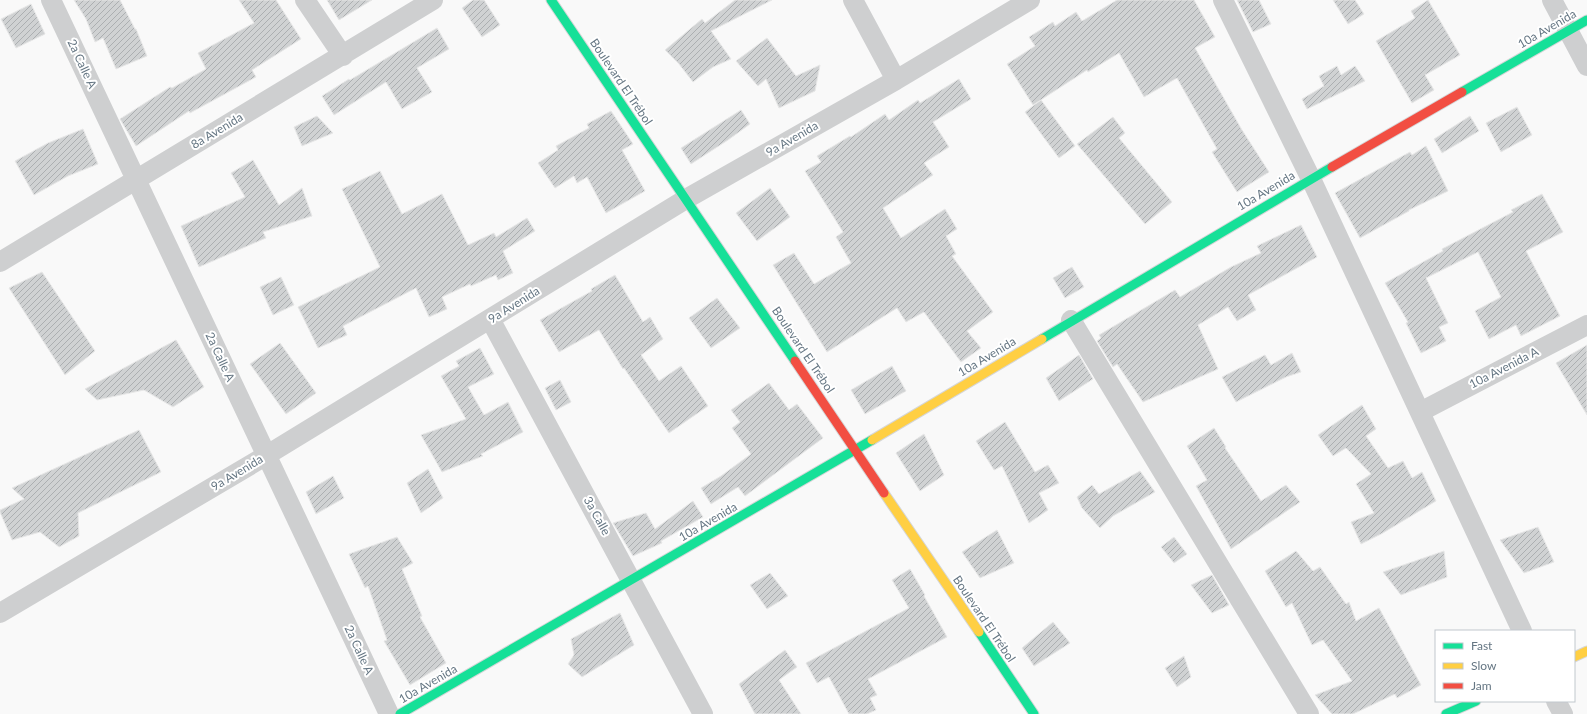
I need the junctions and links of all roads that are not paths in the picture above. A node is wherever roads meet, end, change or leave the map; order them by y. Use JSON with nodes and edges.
{"nodes":[{"id":1,"x":52,"y":0,"type":"edge"},
{"id":2,"x":305,"y":0,"type":"edge"},
{"id":3,"x":433,"y":0,"type":"edge"},
{"id":4,"x":551,"y":0,"type":"edge"},
{"id":5,"x":853,"y":0,"type":"edge"},
{"id":6,"x":1030,"y":0,"type":"edge"},
{"id":7,"x":1223,"y":0,"type":"edge"},
{"id":8,"x":1552,"y":0,"type":"edge"},
{"id":9,"x":1587,"y":20,"type":"edge"},
{"id":10,"x":1568,"y":31,"type":"junction"},
{"id":11,"x":343,"y":56,"type":"junction"},
{"id":12,"x":1587,"y":66,"type":"edge"},
{"id":13,"x":896,"y":80,"type":"junction"},
{"id":14,"x":1311,"y":179,"type":"junction"},
{"id":15,"x":137,"y":180,"type":"junction"},
{"id":16,"x":686,"y":199,"type":"junction"},
{"id":17,"x":0,"y":262,"type":"edge"},
{"id":18,"x":490,"y":319,"type":"junction"},
{"id":19,"x":1071,"y":320,"type":"junction"},
{"id":20,"x":1587,"y":325,"type":"edge"},
{"id":21,"x":1420,"y":412,"type":"junction"},
{"id":22,"x":856,"y":449,"type":"junction"},
{"id":23,"x":267,"y":455,"type":"junction"},
{"id":24,"x":632,"y":580,"type":"junction"},
{"id":25,"x":0,"y":613,"type":"edge"},
{"id":26,"x":1522,"y":630,"type":"edge"},
{"id":27,"x":1587,"y":651,"type":"edge"},
{"id":28,"x":1575,"y":657,"type":"edge"},
{"id":29,"x":1474,"y":702,"type":"edge"},
{"id":30,"x":1557,"y":702,"type":"edge"},
{"id":31,"x":389,"y":714,"type":"edge"},
{"id":32,"x":400,"y":714,"type":"edge"},
{"id":33,"x":703,"y":714,"type":"edge"},
{"id":34,"x":1034,"y":714,"type":"edge"},
{"id":35,"x":1309,"y":714,"type":"edge"},
{"id":36,"x":1446,"y":714,"type":"edge"},
{"id":37,"x":1563,"y":714,"type":"edge"}],
"edges":[{"from":1,"to":15,"type":"street","name":"2a Calle A"},
{"from":2,"to":11,"type":"street"},
{"from":3,"to":11,"type":"street","name":"8a Avenida"},
{"from":4,"to":16,"type":"street","name":"Boulevard El Trébol"},
{"from":5,"to":13,"type":"street"},
{"from":6,"to":13,"type":"street","name":"9a Avenida"},
{"from":7,"to":14,"type":"street"},
{"from":8,"to":10,"type":"street"},
{"from":9,"to":10,"type":"street","name":"10a Avenida"},
{"from":10,"to":12,"type":"street"},
{"from":10,"to":14,"type":"street","name":"10a Avenida"},
{"from":11,"to":15,"type":"street","name":"8a Avenida"},
{"from":13,"to":16,"type":"street","name":"9a Avenida"},
{"from":14,"to":19,"type":"street","name":"10a Avenida"},
{"from":14,"to":21,"type":"street"},
{"from":15,"to":17,"type":"street","name":"8a Avenida"},
{"from":15,"to":23,"type":"street","name":"2a Calle A"},
{"from":16,"to":18,"type":"street","name":"9a Avenida"},
{"from":16,"to":22,"type":"street","name":"Boulevard El Trébol"},
{"from":18,"to":23,"type":"street","name":"9a Avenida"},
{"from":18,"to":24,"type":"street","name":"3a Calle"},
{"from":19,"to":22,"type":"street","name":"10a Avenida"},
{"from":19,"to":35,"type":"street"},
{"from":20,"to":21,"type":"street","name":"10a Avenida A"},
{"from":21,"to":26,"type":"street"},
{"from":22,"to":24,"type":"street","name":"10a Avenida"},
{"from":22,"to":34,"type":"street","name":"Boulevard El Trébol"},
{"from":23,"to":25,"type":"street","name":"9a Avenida"},
{"from":23,"to":31,"type":"street","name":"2a Calle A"},
{"from":24,"to":32,"type":"street","name":"10a Avenida"},
{"from":24,"to":33,"type":"street","name":"3a Calle"},
{"from":27,"to":28,"type":"street"},
{"from":29,"to":36,"type":"street"},
{"from":30,"to":37,"type":"street"}]}
